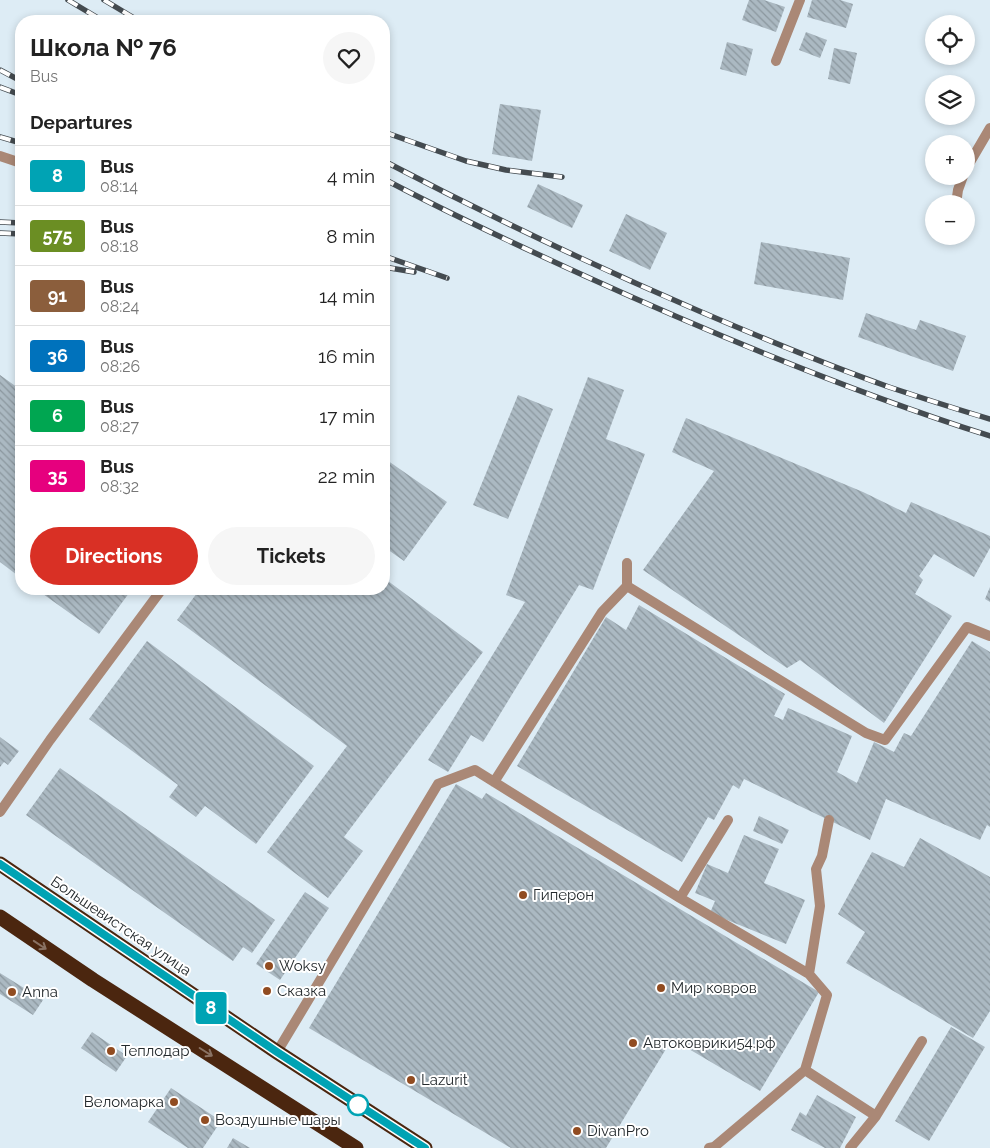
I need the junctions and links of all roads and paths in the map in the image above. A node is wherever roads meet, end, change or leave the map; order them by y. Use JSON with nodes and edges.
{"nodes":[{"id":1,"x":800,"y":0,"type":"edge"},
{"id":2,"x":776,"y":61,"type":"dead end"},
{"id":3,"x":990,"y":128,"type":"edge"},
{"id":4,"x":975,"y":154,"type":"edge"},
{"id":5,"x":0,"y":156,"type":"edge"},
{"id":6,"x":15,"y":160,"type":"edge"},
{"id":7,"x":627,"y":564,"type":"dead end"},
{"id":8,"x":627,"y":586,"type":"junction"},
{"id":9,"x":158,"y":595,"type":"edge"},
{"id":10,"x":990,"y":636,"type":"edge"},
{"id":11,"x":494,"y":782,"type":"junction"},
{"id":12,"x":0,"y":812,"type":"edge"},
{"id":13,"x":728,"y":820,"type":"dead end"},
{"id":14,"x":829,"y":820,"type":"dead end"},
{"id":15,"x":0,"y":864,"type":"edge"},
{"id":16,"x":680,"y":898,"type":"junction"},
{"id":17,"x":0,"y":917,"type":"edge"},
{"id":18,"x":810,"y":974,"type":"junction"},
{"id":19,"x":922,"y":1041,"type":"dead end"},
{"id":20,"x":277,"y":1052,"type":"junction"},
{"id":21,"x":805,"y":1070,"type":"junction"},
{"id":22,"x":876,"y":1116,"type":"junction"},
{"id":23,"x":356,"y":1148,"type":"edge"},
{"id":24,"x":425,"y":1148,"type":"edge"},
{"id":25,"x":710,"y":1148,"type":"edge"},
{"id":26,"x":850,"y":1148,"type":"edge"}],
"edges":[{"from":1,"to":2,"type":"street"},
{"from":3,"to":4,"type":"street"},
{"from":5,"to":6,"type":"street"},
{"from":7,"to":8,"type":"street"},
{"from":8,"to":10,"type":"street"},
{"from":8,"to":11,"type":"street"},
{"from":9,"to":12,"type":"street"},
{"from":11,"to":16,"type":"street"},
{"from":11,"to":20,"type":"street"},
{"from":13,"to":16,"type":"street"},
{"from":14,"to":18,"type":"street"},
{"from":15,"to":20,"type":"highway","name":"Большевистская улица"},
{"from":16,"to":18,"type":"street"},
{"from":17,"to":23,"type":"highway","one_way":true},
{"from":18,"to":21,"type":"street"},
{"from":19,"to":22,"type":"street"},
{"from":20,"to":24,"type":"highway","name":"Большевистская улица"},
{"from":21,"to":22,"type":"street"},
{"from":21,"to":25,"type":"street"},
{"from":22,"to":26,"type":"street"}]}
